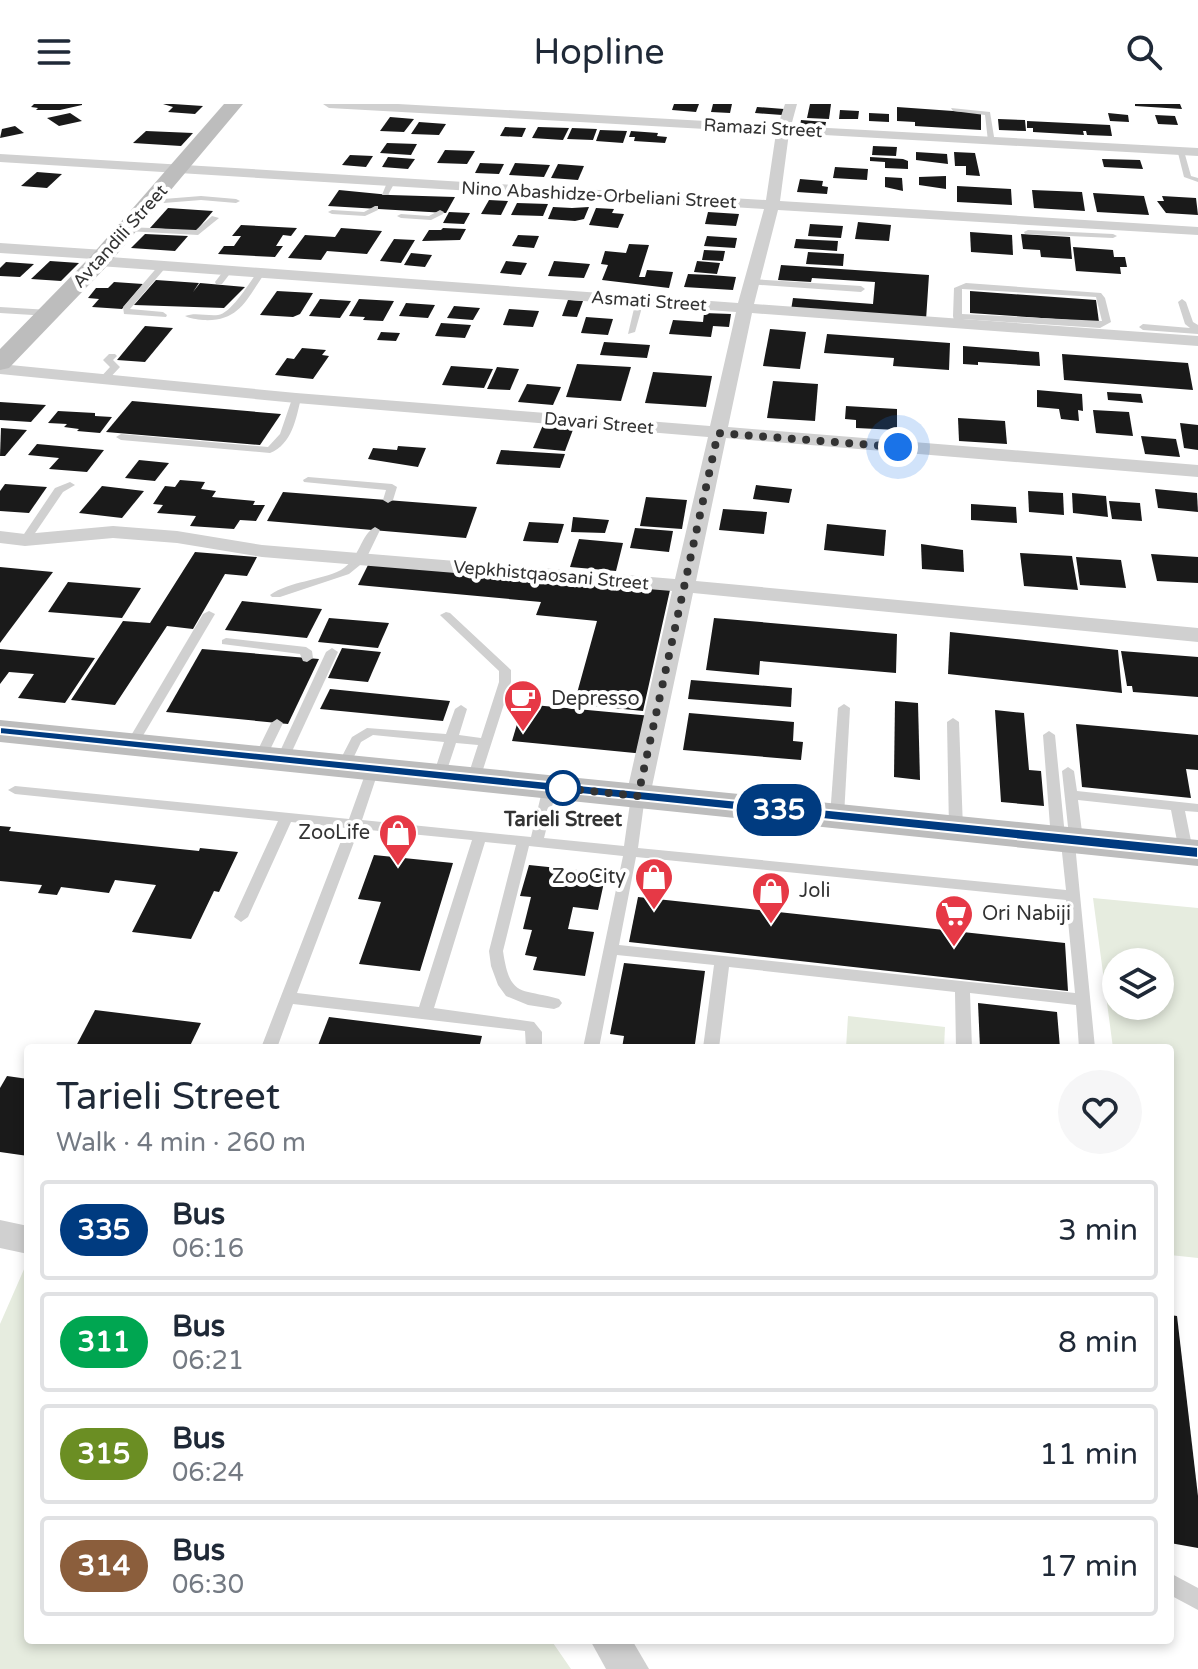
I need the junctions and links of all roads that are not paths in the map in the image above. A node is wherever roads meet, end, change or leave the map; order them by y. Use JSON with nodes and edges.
{"nodes":[{"id":1,"x":234,"y":104,"type":"edge"},
{"id":2,"x":329,"y":104,"type":"edge"},
{"id":3,"x":791,"y":104,"type":"edge"},
{"id":4,"x":953,"y":109,"type":"dead end"},
{"id":5,"x":783,"y":129,"type":"junction"},
{"id":6,"x":992,"y":141,"type":"junction"},
{"id":7,"x":1180,"y":151,"type":"junction"},
{"id":8,"x":1198,"y":152,"type":"edge"},
{"id":9,"x":0,"y":158,"type":"edge"},
{"id":10,"x":178,"y":169,"type":"junction"},
{"id":11,"x":1198,"y":180,"type":"edge"},
{"id":12,"x":236,"y":201,"type":"dead end"},
{"id":13,"x":151,"y":202,"type":"junction"},
{"id":14,"x":772,"y":205,"type":"junction"},
{"id":15,"x":375,"y":208,"type":"dead end"},
{"id":16,"x":332,"y":212,"type":"dead end"},
{"id":17,"x":440,"y":212,"type":"dead end"},
{"id":18,"x":401,"y":216,"type":"dead end"},
{"id":19,"x":215,"y":218,"type":"dead end"},
{"id":20,"x":127,"y":229,"type":"junction"},
{"id":21,"x":1198,"y":231,"type":"edge"},
{"id":22,"x":1028,"y":232,"type":"dead end"},
{"id":23,"x":1113,"y":236,"type":"junction"},
{"id":24,"x":0,"y":248,"type":"edge"},
{"id":25,"x":102,"y":258,"type":"junction"},
{"id":26,"x":163,"y":266,"type":"junction"},
{"id":27,"x":261,"y":273,"type":"junction"},
{"id":28,"x":751,"y":282,"type":"junction"},
{"id":29,"x":861,"y":289,"type":"dead end"},
{"id":30,"x":640,"y":300,"type":"junction"},
{"id":31,"x":1182,"y":302,"type":"dead end"},
{"id":32,"x":745,"y":308,"type":"junction"},
{"id":33,"x":0,"y":310,"type":"edge"},
{"id":34,"x":49,"y":313,"type":"junction"},
{"id":35,"x":163,"y":315,"type":"dead end"},
{"id":36,"x":189,"y":316,"type":"dead end"},
{"id":37,"x":958,"y":320,"type":"junction"},
{"id":38,"x":1143,"y":327,"type":"dead end"},
{"id":39,"x":1198,"y":329,"type":"edge"},
{"id":40,"x":631,"y":332,"type":"dead end"},
{"id":41,"x":1198,"y":341,"type":"edge"},
{"id":42,"x":112,"y":356,"type":"dead end"},
{"id":43,"x":0,"y":366,"type":"edge"},
{"id":44,"x":103,"y":380,"type":"junction"},
{"id":45,"x":296,"y":398,"type":"junction"},
{"id":46,"x":718,"y":433,"type":"junction"},
{"id":47,"x":121,"y":437,"type":"dead end"},
{"id":48,"x":1198,"y":471,"type":"edge"},
{"id":49,"x":308,"y":480,"type":"dead end"},
{"id":50,"x":70,"y":485,"type":"dead end"},
{"id":51,"x":388,"y":500,"type":"dead end"},
{"id":52,"x":375,"y":530,"type":"dead end"},
{"id":53,"x":0,"y":537,"type":"edge"},
{"id":54,"x":25,"y":540,"type":"junction"},
{"id":55,"x":361,"y":559,"type":"junction"},
{"id":56,"x":685,"y":586,"type":"junction"},
{"id":57,"x":276,"y":595,"type":"dead end"},
{"id":58,"x":209,"y":614,"type":"dead end"},
{"id":59,"x":446,"y":615,"type":"dead end"},
{"id":60,"x":1198,"y":635,"type":"edge"},
{"id":61,"x":226,"y":642,"type":"dead end"},
{"id":62,"x":332,"y":652,"type":"dead end"},
{"id":63,"x":307,"y":658,"type":"dead end"},
{"id":64,"x":844,"y":708,"type":"dead end"},
{"id":65,"x":461,"y":709,"type":"dead end"},
{"id":66,"x":953,"y":722,"type":"dead end"},
{"id":67,"x":277,"y":723,"type":"dead end"},
{"id":68,"x":0,"y":731,"type":"edge"},
{"id":69,"x":1049,"y":735,"type":"dead end"},
{"id":70,"x":451,"y":739,"type":"junction"},
{"id":71,"x":486,"y":742,"type":"junction"},
{"id":72,"x":132,"y":744,"type":"junction"},
{"id":73,"x":271,"y":759,"type":"junction"},
{"id":74,"x":358,"y":767,"type":"junction"},
{"id":75,"x":1068,"y":771,"type":"dead end"},
{"id":76,"x":439,"y":776,"type":"junction"},
{"id":77,"x":474,"y":779,"type":"junction"},
{"id":78,"x":550,"y":787,"type":"junction"},
{"id":79,"x":15,"y":790,"type":"dead end"},
{"id":80,"x":1071,"y":795,"type":"junction"},
{"id":81,"x":638,"y":796,"type":"junction"},
{"id":82,"x":1177,"y":806,"type":"junction"},
{"id":83,"x":1198,"y":808,"type":"edge"},
{"id":84,"x":837,"y":816,"type":"junction"},
{"id":85,"x":286,"y":818,"type":"junction"},
{"id":86,"x":354,"y":825,"type":"junction"},
{"id":87,"x":956,"y":828,"type":"junction"},
{"id":88,"x":479,"y":838,"type":"junction"},
{"id":89,"x":1067,"y":840,"type":"junction"},
{"id":90,"x":530,"y":843,"type":"junction"},
{"id":91,"x":1192,"y":852,"type":"edge"},
{"id":92,"x":630,"y":853,"type":"junction"},
{"id":93,"x":1073,"y":896,"type":"junction"},
{"id":94,"x":241,"y":917,"type":"dead end"},
{"id":95,"x":611,"y":949,"type":"junction"},
{"id":96,"x":722,"y":961,"type":"junction"},
{"id":97,"x":962,"y":987,"type":"junction"},
{"id":98,"x":288,"y":998,"type":"junction"},
{"id":99,"x":1083,"y":1000,"type":"junction"},
{"id":100,"x":554,"y":1003,"type":"dead end"},
{"id":101,"x":425,"y":1013,"type":"junction"},
{"id":102,"x":271,"y":1044,"type":"edge"},
{"id":103,"x":534,"y":1044,"type":"edge"},
{"id":104,"x":592,"y":1044,"type":"edge"},
{"id":105,"x":712,"y":1044,"type":"edge"},
{"id":106,"x":964,"y":1044,"type":"edge"},
{"id":107,"x":1087,"y":1044,"type":"edge"},
{"id":108,"x":0,"y":1234,"type":"edge"},
{"id":109,"x":24,"y":1239,"type":"edge"},
{"id":110,"x":1174,"y":1585,"type":"edge"},
{"id":111,"x":1198,"y":1600,"type":"edge"},
{"id":112,"x":612,"y":1644,"type":"edge"},
{"id":113,"x":629,"y":1669,"type":"edge"}],
"edges":[{"from":1,"to":10,"type":"main road","name":"Avtandili Street"},
{"from":2,"to":5,"type":"street","name":"Ramazi Street"},
{"from":3,"to":5,"type":"street"},
{"from":4,"to":6,"type":"lane"},
{"from":5,"to":6,"type":"street","name":"Ramazi Street"},
{"from":5,"to":14,"type":"street"},
{"from":6,"to":7,"type":"street","name":"Ramazi Street"},
{"from":7,"to":8,"type":"street","name":"Ramazi Street"},
{"from":7,"to":11,"type":"lane"},
{"from":9,"to":10,"type":"street","name":"Nino Abashidze-Orbeliani Street"},
{"from":10,"to":13,"type":"main road","name":"Avtandili Street"},
{"from":10,"to":14,"type":"street","name":"Nino Abashidze-Orbeliani Street"},
{"from":12,"to":13,"type":"lane"},
{"from":13,"to":20,"type":"main road","name":"Avtandili Street"},
{"from":14,"to":23,"type":"street","name":"Nino Abashidze-Orbeliani Street"},
{"from":14,"to":28,"type":"street"},
{"from":15,"to":16,"type":"lane"},
{"from":17,"to":18,"type":"lane"},
{"from":19,"to":20,"type":"lane"},
{"from":20,"to":25,"type":"main road","name":"Avtandili Street"},
{"from":21,"to":23,"type":"street","name":"Nino Abashidze-Orbeliani Street"},
{"from":22,"to":23,"type":"lane"},
{"from":24,"to":25,"type":"street","name":"Asmati Street"},
{"from":25,"to":26,"type":"street","name":"Asmati Street"},
{"from":25,"to":34,"type":"main road","name":"Avtandili Street"},
{"from":26,"to":27,"type":"street","name":"Asmati Street"},
{"from":26,"to":35,"type":"lane"},
{"from":27,"to":30,"type":"street","name":"Asmati Street"},
{"from":27,"to":36,"type":"lane"},
{"from":28,"to":29,"type":"lane"},
{"from":28,"to":32,"type":"street"},
{"from":30,"to":32,"type":"street","name":"Asmati Street"},
{"from":30,"to":40,"type":"lane"},
{"from":31,"to":39,"type":"lane"},
{"from":32,"to":37,"type":"street","name":"Asmati Street"},
{"from":32,"to":46,"type":"street"},
{"from":33,"to":34,"type":"lane"},
{"from":34,"to":43,"type":"main road","name":"Avtandili Street"},
{"from":37,"to":37,"type":"lane"},
{"from":37,"to":41,"type":"street","name":"Asmati Street"},
{"from":38,"to":39,"type":"lane"},
{"from":42,"to":44,"type":"lane"},
{"from":43,"to":44,"type":"street","name":"Davari Street"},
{"from":44,"to":45,"type":"street","name":"Davari Street"},
{"from":45,"to":46,"type":"street","name":"Davari Street"},
{"from":45,"to":47,"type":"lane"},
{"from":46,"to":48,"type":"street","name":"Davari Street"},
{"from":46,"to":56,"type":"street"},
{"from":49,"to":51,"type":"lane"},
{"from":50,"to":54,"type":"lane"},
{"from":52,"to":55,"type":"lane"},
{"from":53,"to":54,"type":"street","name":"Vepkhistqaosani Street"},
{"from":54,"to":55,"type":"street","name":"Vepkhistqaosani Street"},
{"from":55,"to":56,"type":"street","name":"Vepkhistqaosani Street"},
{"from":55,"to":57,"type":"lane"},
{"from":56,"to":60,"type":"street","name":"Vepkhistqaosani Street"},
{"from":56,"to":81,"type":"street"},
{"from":58,"to":72,"type":"lane"},
{"from":59,"to":71,"type":"lane"},
{"from":61,"to":63,"type":"lane"},
{"from":62,"to":73,"type":"lane"},
{"from":64,"to":84,"type":"lane"},
{"from":65,"to":70,"type":"lane"},
{"from":66,"to":87,"type":"lane"},
{"from":67,"to":73,"type":"lane"},
{"from":68,"to":72,"type":"main road"},
{"from":69,"to":89,"type":"lane"},
{"from":70,"to":71,"type":"lane"},
{"from":70,"to":74,"type":"lane"},
{"from":70,"to":76,"type":"lane"},
{"from":71,"to":77,"type":"lane"},
{"from":72,"to":73,"type":"main road"},
{"from":73,"to":74,"type":"main road"},
{"from":74,"to":76,"type":"main road"},
{"from":74,"to":86,"type":"lane"},
{"from":75,"to":80,"type":"lane"},
{"from":76,"to":77,"type":"main road"},
{"from":77,"to":78,"type":"main road"},
{"from":78,"to":81,"type":"main road"},
{"from":78,"to":90,"type":"lane"},
{"from":79,"to":85,"type":"lane"},
{"from":80,"to":82,"type":"lane"},
{"from":80,"to":89,"type":"lane"},
{"from":81,"to":84,"type":"main road"},
{"from":81,"to":92,"type":"lane"},
{"from":82,"to":83,"type":"lane"},
{"from":82,"to":91,"type":"lane"},
{"from":84,"to":87,"type":"main road"},
{"from":85,"to":86,"type":"lane"},
{"from":85,"to":94,"type":"lane"},
{"from":86,"to":88,"type":"lane"},
{"from":86,"to":98,"type":"lane"},
{"from":87,"to":89,"type":"main road"},
{"from":88,"to":90,"type":"lane"},
{"from":88,"to":101,"type":"lane"},
{"from":89,"to":91,"type":"main road"},
{"from":89,"to":93,"type":"lane"},
{"from":90,"to":92,"type":"lane"},
{"from":90,"to":100,"type":"lane"},
{"from":92,"to":93,"type":"lane"},
{"from":92,"to":95,"type":"lane"},
{"from":93,"to":99,"type":"lane"},
{"from":95,"to":96,"type":"lane"},
{"from":95,"to":104,"type":"lane"},
{"from":96,"to":97,"type":"lane"},
{"from":96,"to":105,"type":"lane"},
{"from":97,"to":99,"type":"lane"},
{"from":97,"to":106,"type":"lane"},
{"from":98,"to":101,"type":"lane"},
{"from":98,"to":102,"type":"lane"},
{"from":99,"to":107,"type":"lane"},
{"from":101,"to":103,"type":"lane"},
{"from":108,"to":109,"type":"street"},
{"from":110,"to":111,"type":"lane"},
{"from":112,"to":113,"type":"street"}]}
